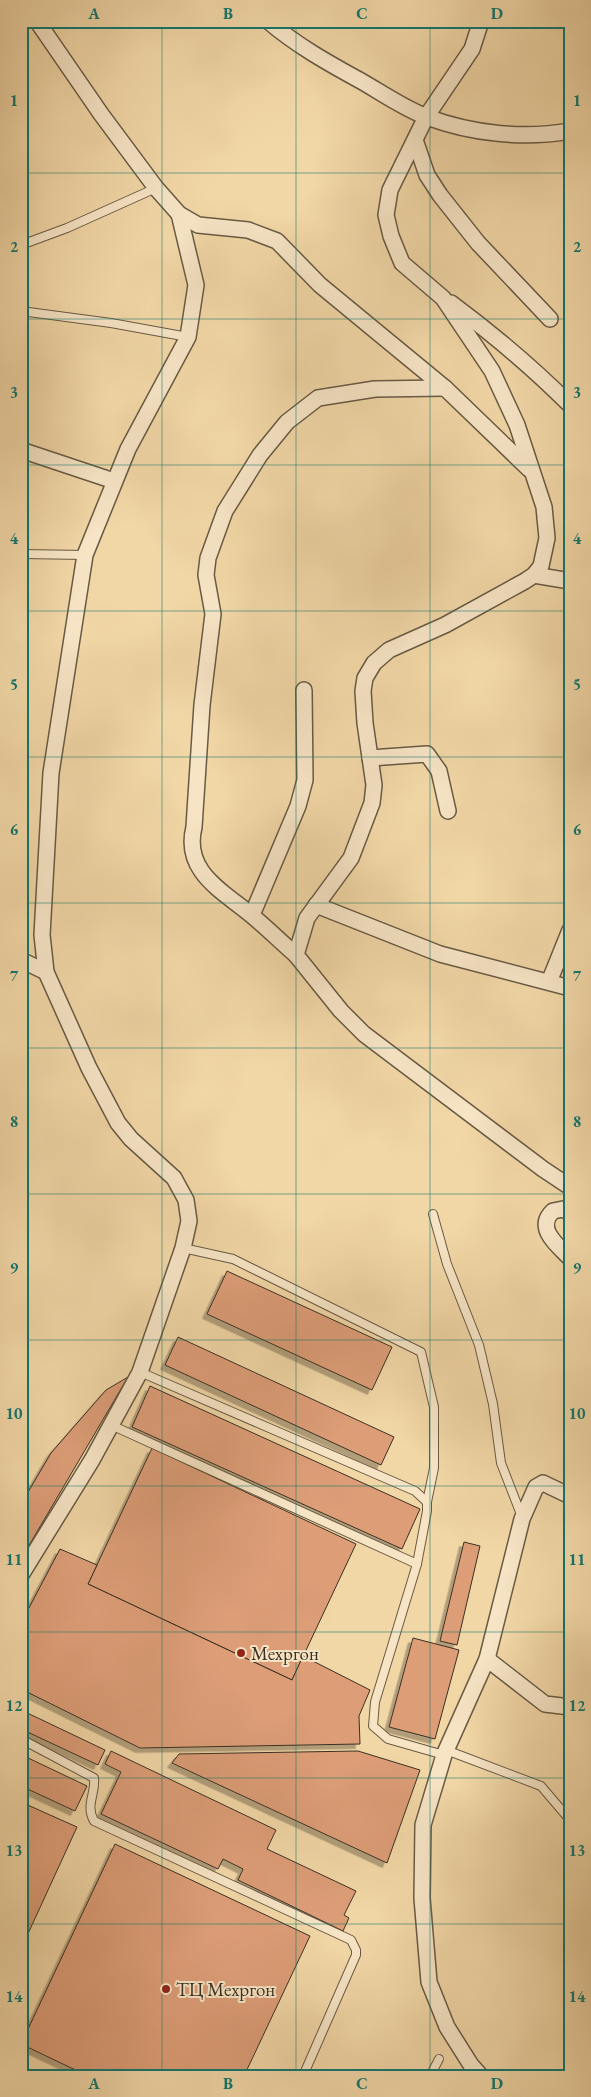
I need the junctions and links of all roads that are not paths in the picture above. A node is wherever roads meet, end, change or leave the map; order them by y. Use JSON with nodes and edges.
{"nodes":[{"id":1,"x":37,"y":21,"type":"edge"},
{"id":2,"x":268,"y":21,"type":"edge"},
{"id":3,"x":481,"y":21,"type":"edge"},
{"id":4,"x":426,"y":117,"type":"junction"},
{"id":5,"x":570,"y":130,"type":"edge"},
{"id":6,"x":415,"y":140,"type":"junction"},
{"id":7,"x":156,"y":188,"type":"junction"},
{"id":8,"x":179,"y":214,"type":"junction"},
{"id":9,"x":21,"y":245,"type":"edge"},
{"id":10,"x":444,"y":298,"type":"junction"},
{"id":11,"x":21,"y":311,"type":"edge"},
{"id":12,"x":550,"y":319,"type":"dead end"},
{"id":13,"x":188,"y":337,"type":"junction"},
{"id":14,"x":445,"y":388,"type":"junction"},
{"id":15,"x":570,"y":405,"type":"edge"},
{"id":16,"x":21,"y":450,"type":"edge"},
{"id":17,"x":532,"y":472,"type":"junction"},
{"id":18,"x":114,"y":481,"type":"junction"},
{"id":19,"x":21,"y":554,"type":"edge"},
{"id":20,"x":85,"y":555,"type":"junction"},
{"id":21,"x":534,"y":575,"type":"junction"},
{"id":22,"x":570,"y":581,"type":"edge"},
{"id":23,"x":304,"y":690,"type":"dead end"},
{"id":24,"x":370,"y":758,"type":"junction"},
{"id":25,"x":448,"y":811,"type":"dead end"},
{"id":26,"x":316,"y":904,"type":"junction"},
{"id":27,"x":252,"y":915,"type":"junction"},
{"id":28,"x":570,"y":930,"type":"edge"},
{"id":29,"x":296,"y":955,"type":"junction"},
{"id":30,"x":21,"y":960,"type":"edge"},
{"id":31,"x":46,"y":972,"type":"junction"},
{"id":32,"x":549,"y":982,"type":"junction"},
{"id":33,"x":570,"y":988,"type":"edge"},
{"id":34,"x":570,"y":1187,"type":"edge"},
{"id":35,"x":570,"y":1213,"type":"edge"},
{"id":36,"x":432,"y":1214,"type":"dead end"},
{"id":37,"x":183,"y":1248,"type":"junction"},
{"id":38,"x":570,"y":1258,"type":"edge"},
{"id":39,"x":140,"y":1372,"type":"junction"},
{"id":40,"x":111,"y":1424,"type":"junction"},
{"id":41,"x":570,"y":1496,"type":"edge"},
{"id":42,"x":427,"y":1502,"type":"junction"},
{"id":43,"x":522,"y":1518,"type":"junction"},
{"id":44,"x":417,"y":1564,"type":"junction"},
{"id":45,"x":21,"y":1576,"type":"edge"},
{"id":46,"x":487,"y":1659,"type":"junction"},
{"id":47,"x":570,"y":1707,"type":"edge"},
{"id":48,"x":21,"y":1739,"type":"edge"},
{"id":49,"x":445,"y":1753,"type":"junction"},
{"id":50,"x":570,"y":1820,"type":"edge"},
{"id":51,"x":439,"y":2059,"type":"dead end"},
{"id":52,"x":303,"y":2076,"type":"edge"},
{"id":53,"x":430,"y":2076,"type":"edge"},
{"id":54,"x":481,"y":2076,"type":"edge"}],
"edges":[{"from":1,"to":7,"type":"street"},
{"from":2,"to":4,"type":"street"},
{"from":3,"to":4,"type":"street"},
{"from":4,"to":5,"type":"street"},
{"from":4,"to":6,"type":"street"},
{"from":6,"to":10,"type":"street"},
{"from":6,"to":12,"type":"street"},
{"from":7,"to":8,"type":"street"},
{"from":7,"to":9,"type":"lane"},
{"from":8,"to":13,"type":"street"},
{"from":8,"to":14,"type":"street"},
{"from":10,"to":15,"type":"street"},
{"from":10,"to":17,"type":"street"},
{"from":11,"to":13,"type":"lane"},
{"from":13,"to":18,"type":"street"},
{"from":14,"to":17,"type":"street"},
{"from":14,"to":27,"type":"street"},
{"from":16,"to":18,"type":"street"},
{"from":17,"to":21,"type":"street"},
{"from":18,"to":20,"type":"street"},
{"from":19,"to":20,"type":"lane"},
{"from":20,"to":31,"type":"street"},
{"from":21,"to":22,"type":"street"},
{"from":21,"to":24,"type":"street"},
{"from":23,"to":27,"type":"street"},
{"from":24,"to":25,"type":"street"},
{"from":24,"to":26,"type":"street"},
{"from":26,"to":29,"type":"street"},
{"from":26,"to":32,"type":"street"},
{"from":27,"to":29,"type":"street"},
{"from":28,"to":32,"type":"street"},
{"from":29,"to":34,"type":"street"},
{"from":30,"to":31,"type":"street"},
{"from":31,"to":37,"type":"street"},
{"from":32,"to":33,"type":"street"},
{"from":35,"to":38,"type":"street"},
{"from":36,"to":43,"type":"lane"},
{"from":37,"to":39,"type":"street"},
{"from":37,"to":42,"type":"lane"},
{"from":39,"to":40,"type":"street"},
{"from":39,"to":42,"type":"lane"},
{"from":40,"to":44,"type":"lane"},
{"from":40,"to":45,"type":"street"},
{"from":41,"to":43,"type":"street"},
{"from":42,"to":44,"type":"lane"},
{"from":43,"to":46,"type":"street"},
{"from":44,"to":49,"type":"lane"},
{"from":46,"to":47,"type":"street"},
{"from":46,"to":49,"type":"street"},
{"from":48,"to":52,"type":"lane"},
{"from":49,"to":50,"type":"lane"},
{"from":49,"to":54,"type":"street"},
{"from":51,"to":53,"type":"lane"}]}
